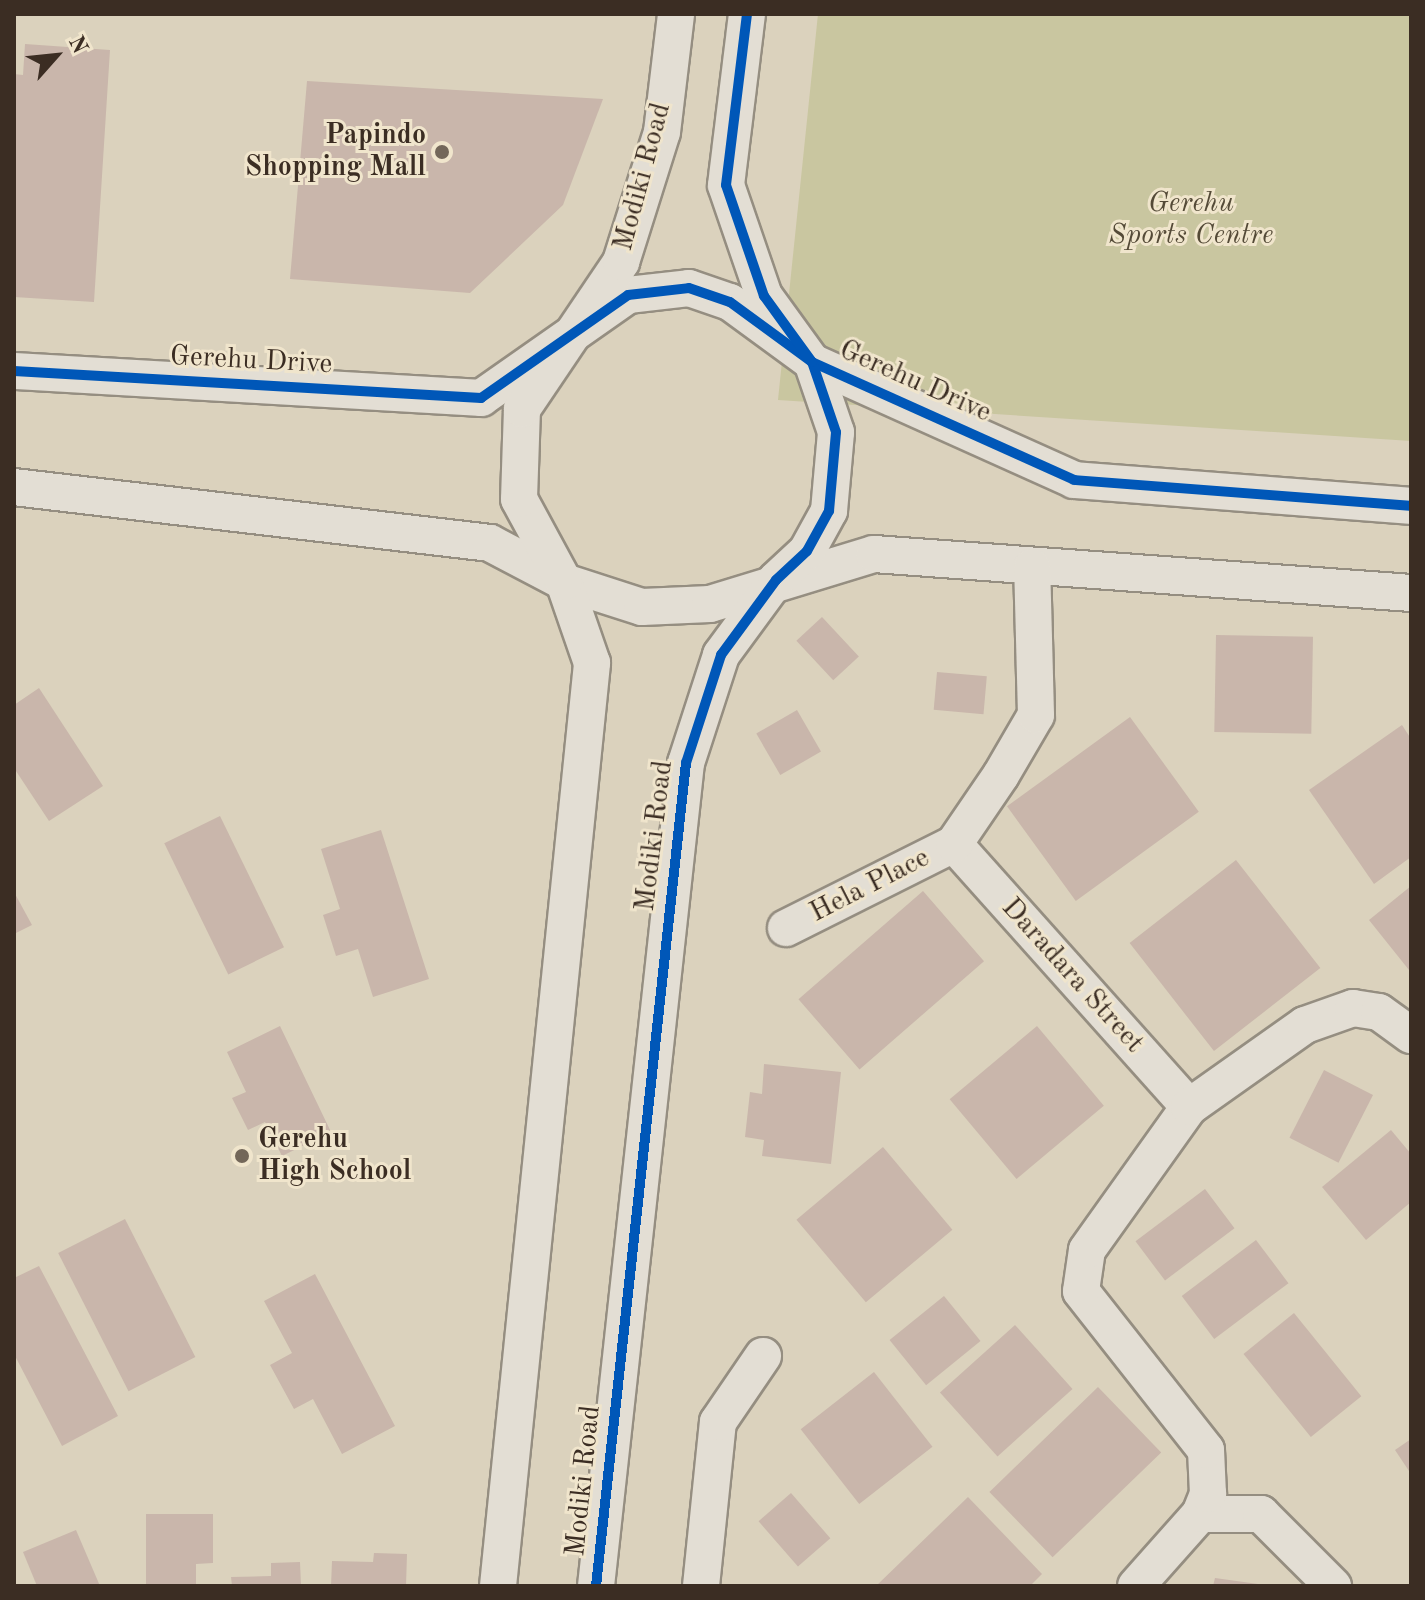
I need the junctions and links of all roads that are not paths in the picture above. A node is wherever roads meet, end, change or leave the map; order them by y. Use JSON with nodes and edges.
{"nodes":[{"id":1,"x":676,"y":14,"type":"edge"},
{"id":2,"x":747,"y":14,"type":"edge"},
{"id":3,"x":580,"y":325,"type":"junction"},
{"id":4,"x":812,"y":362,"type":"junction"},
{"id":5,"x":14,"y":371,"type":"edge"},
{"id":6,"x":14,"y":487,"type":"edge"},
{"id":7,"x":1411,"y":506,"type":"edge"},
{"id":8,"x":1032,"y":567,"type":"junction"},
{"id":9,"x":776,"y":580,"type":"junction"},
{"id":10,"x":564,"y":582,"type":"junction"},
{"id":11,"x":1411,"y":593,"type":"edge"},
{"id":12,"x":954,"y":844,"type":"junction"},
{"id":13,"x":786,"y":928,"type":"dead end"},
{"id":14,"x":1411,"y":1035,"type":"edge"},
{"id":15,"x":1189,"y":1107,"type":"junction"},
{"id":16,"x":763,"y":1356,"type":"dead end"},
{"id":17,"x":1200,"y":1514,"type":"junction"},
{"id":18,"x":498,"y":1586,"type":"edge"},
{"id":19,"x":596,"y":1586,"type":"edge"},
{"id":20,"x":701,"y":1586,"type":"edge"},
{"id":21,"x":1136,"y":1586,"type":"edge"},
{"id":22,"x":1333,"y":1586,"type":"edge"}],
"edges":[{"from":1,"to":3,"type":"street","name":"Modiki Road"},
{"from":2,"to":4,"type":"street","name":"Modiki Road"},
{"from":3,"to":4,"type":"street","name":"Gerehu Drive"},
{"from":3,"to":5,"type":"street","name":"Gerehu Drive"},
{"from":3,"to":10,"type":"street","name":"Modiki Road"},
{"from":4,"to":7,"type":"street","name":"Gerehu Drive"},
{"from":4,"to":9,"type":"street","name":"Modiki Road"},
{"from":6,"to":10,"type":"street"},
{"from":8,"to":9,"type":"street"},
{"from":8,"to":11,"type":"street"},
{"from":8,"to":12,"type":"street"},
{"from":9,"to":10,"type":"street"},
{"from":9,"to":19,"type":"street","name":"Modiki Road"},
{"from":10,"to":18,"type":"street","name":"Modiki Road"},
{"from":12,"to":13,"type":"street","name":"Hela Place"},
{"from":12,"to":15,"type":"street","name":"Daradara Street"},
{"from":14,"to":15,"type":"street"},
{"from":15,"to":17,"type":"street"},
{"from":16,"to":20,"type":"street"},
{"from":17,"to":21,"type":"street"},
{"from":17,"to":22,"type":"street"}]}
